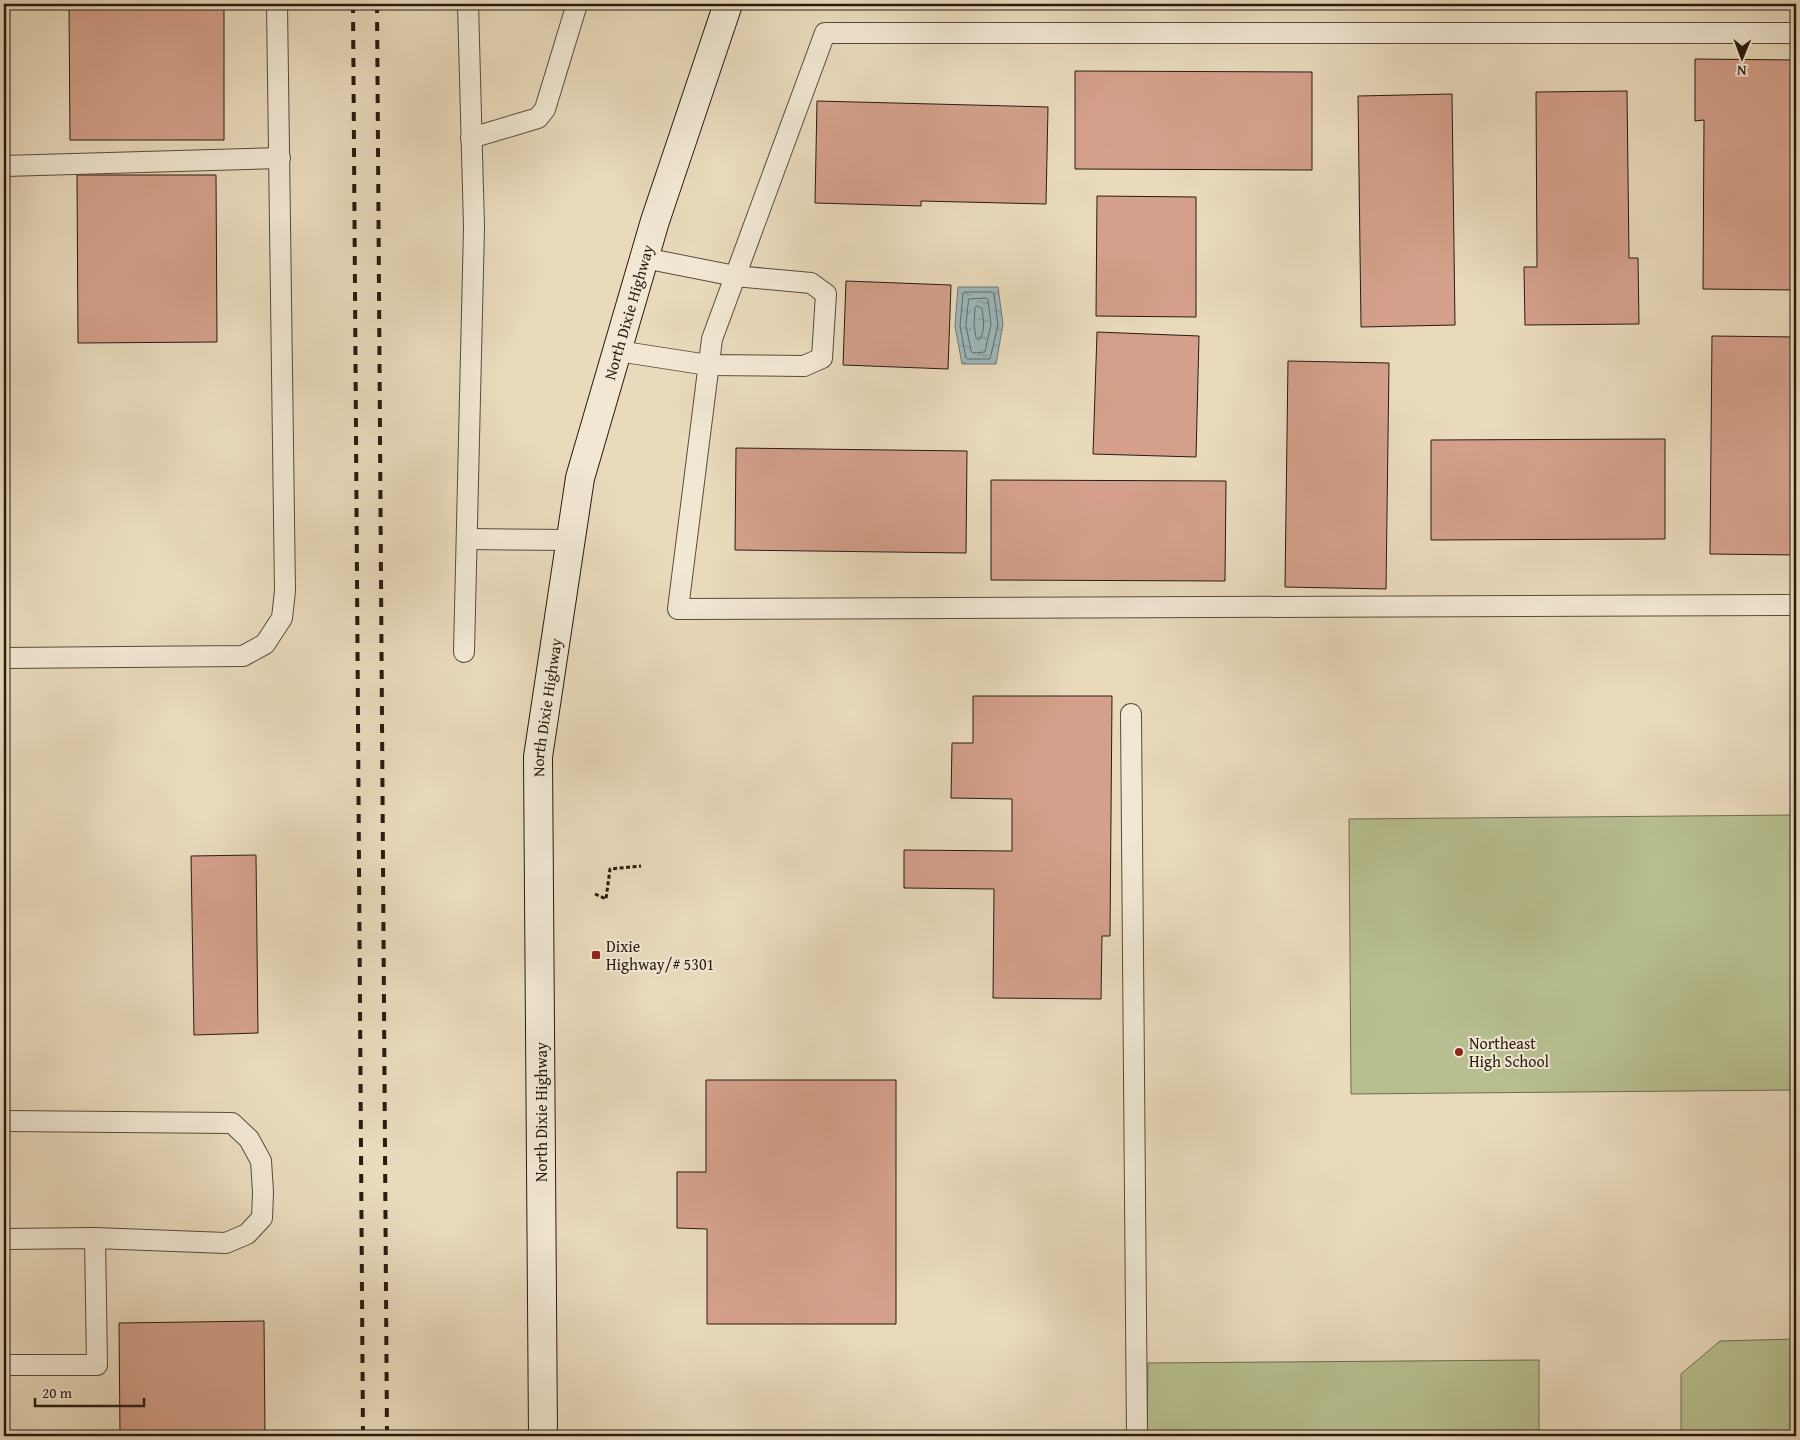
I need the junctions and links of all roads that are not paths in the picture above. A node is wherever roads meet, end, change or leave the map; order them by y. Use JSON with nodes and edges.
{"nodes":[{"id":1,"x":278,"y":4,"type":"edge"},
{"id":2,"x":468,"y":4,"type":"edge"},
{"id":3,"x":577,"y":4,"type":"edge"},
{"id":4,"x":728,"y":4,"type":"edge"},
{"id":5,"x":1796,"y":33,"type":"edge"},
{"id":6,"x":471,"y":138,"type":"junction"},
{"id":7,"x":280,"y":158,"type":"junction"},
{"id":8,"x":4,"y":166,"type":"edge"},
{"id":9,"x":644,"y":258,"type":"junction"},
{"id":10,"x":735,"y":276,"type":"junction"},
{"id":11,"x":618,"y":351,"type":"junction"},
{"id":12,"x":708,"y":365,"type":"junction"},
{"id":13,"x":467,"y":539,"type":"junction"},
{"id":14,"x":571,"y":540,"type":"junction"},
{"id":15,"x":1796,"y":605,"type":"edge"},
{"id":16,"x":464,"y":652,"type":"dead end"},
{"id":17,"x":4,"y":658,"type":"edge"},
{"id":18,"x":1131,"y":714,"type":"dead end"},
{"id":19,"x":4,"y":1121,"type":"edge"},
{"id":20,"x":95,"y":1238,"type":"junction"},
{"id":21,"x":7,"y":1239,"type":"dead end"},
{"id":22,"x":4,"y":1365,"type":"edge"},
{"id":23,"x":543,"y":1436,"type":"edge"},
{"id":24,"x":1137,"y":1436,"type":"edge"}],
"edges":[{"from":1,"to":7,"type":"lane"},
{"from":2,"to":6,"type":"lane"},
{"from":3,"to":6,"type":"lane"},
{"from":4,"to":9,"type":"main road","name":"North Dixie Highway"},
{"from":5,"to":10,"type":"lane"},
{"from":6,"to":13,"type":"lane"},
{"from":7,"to":8,"type":"lane"},
{"from":7,"to":17,"type":"lane"},
{"from":9,"to":10,"type":"lane"},
{"from":9,"to":11,"type":"main road","name":"North Dixie Highway"},
{"from":10,"to":12,"type":"lane"},
{"from":10,"to":12,"type":"lane"},
{"from":11,"to":12,"type":"lane"},
{"from":11,"to":14,"type":"main road","name":"North Dixie Highway"},
{"from":12,"to":15,"type":"lane"},
{"from":13,"to":14,"type":"lane"},
{"from":13,"to":16,"type":"lane"},
{"from":14,"to":23,"type":"main road","name":"North Dixie Highway"},
{"from":18,"to":24,"type":"lane"},
{"from":19,"to":20,"type":"lane"},
{"from":20,"to":21,"type":"lane"},
{"from":20,"to":22,"type":"lane"}]}
